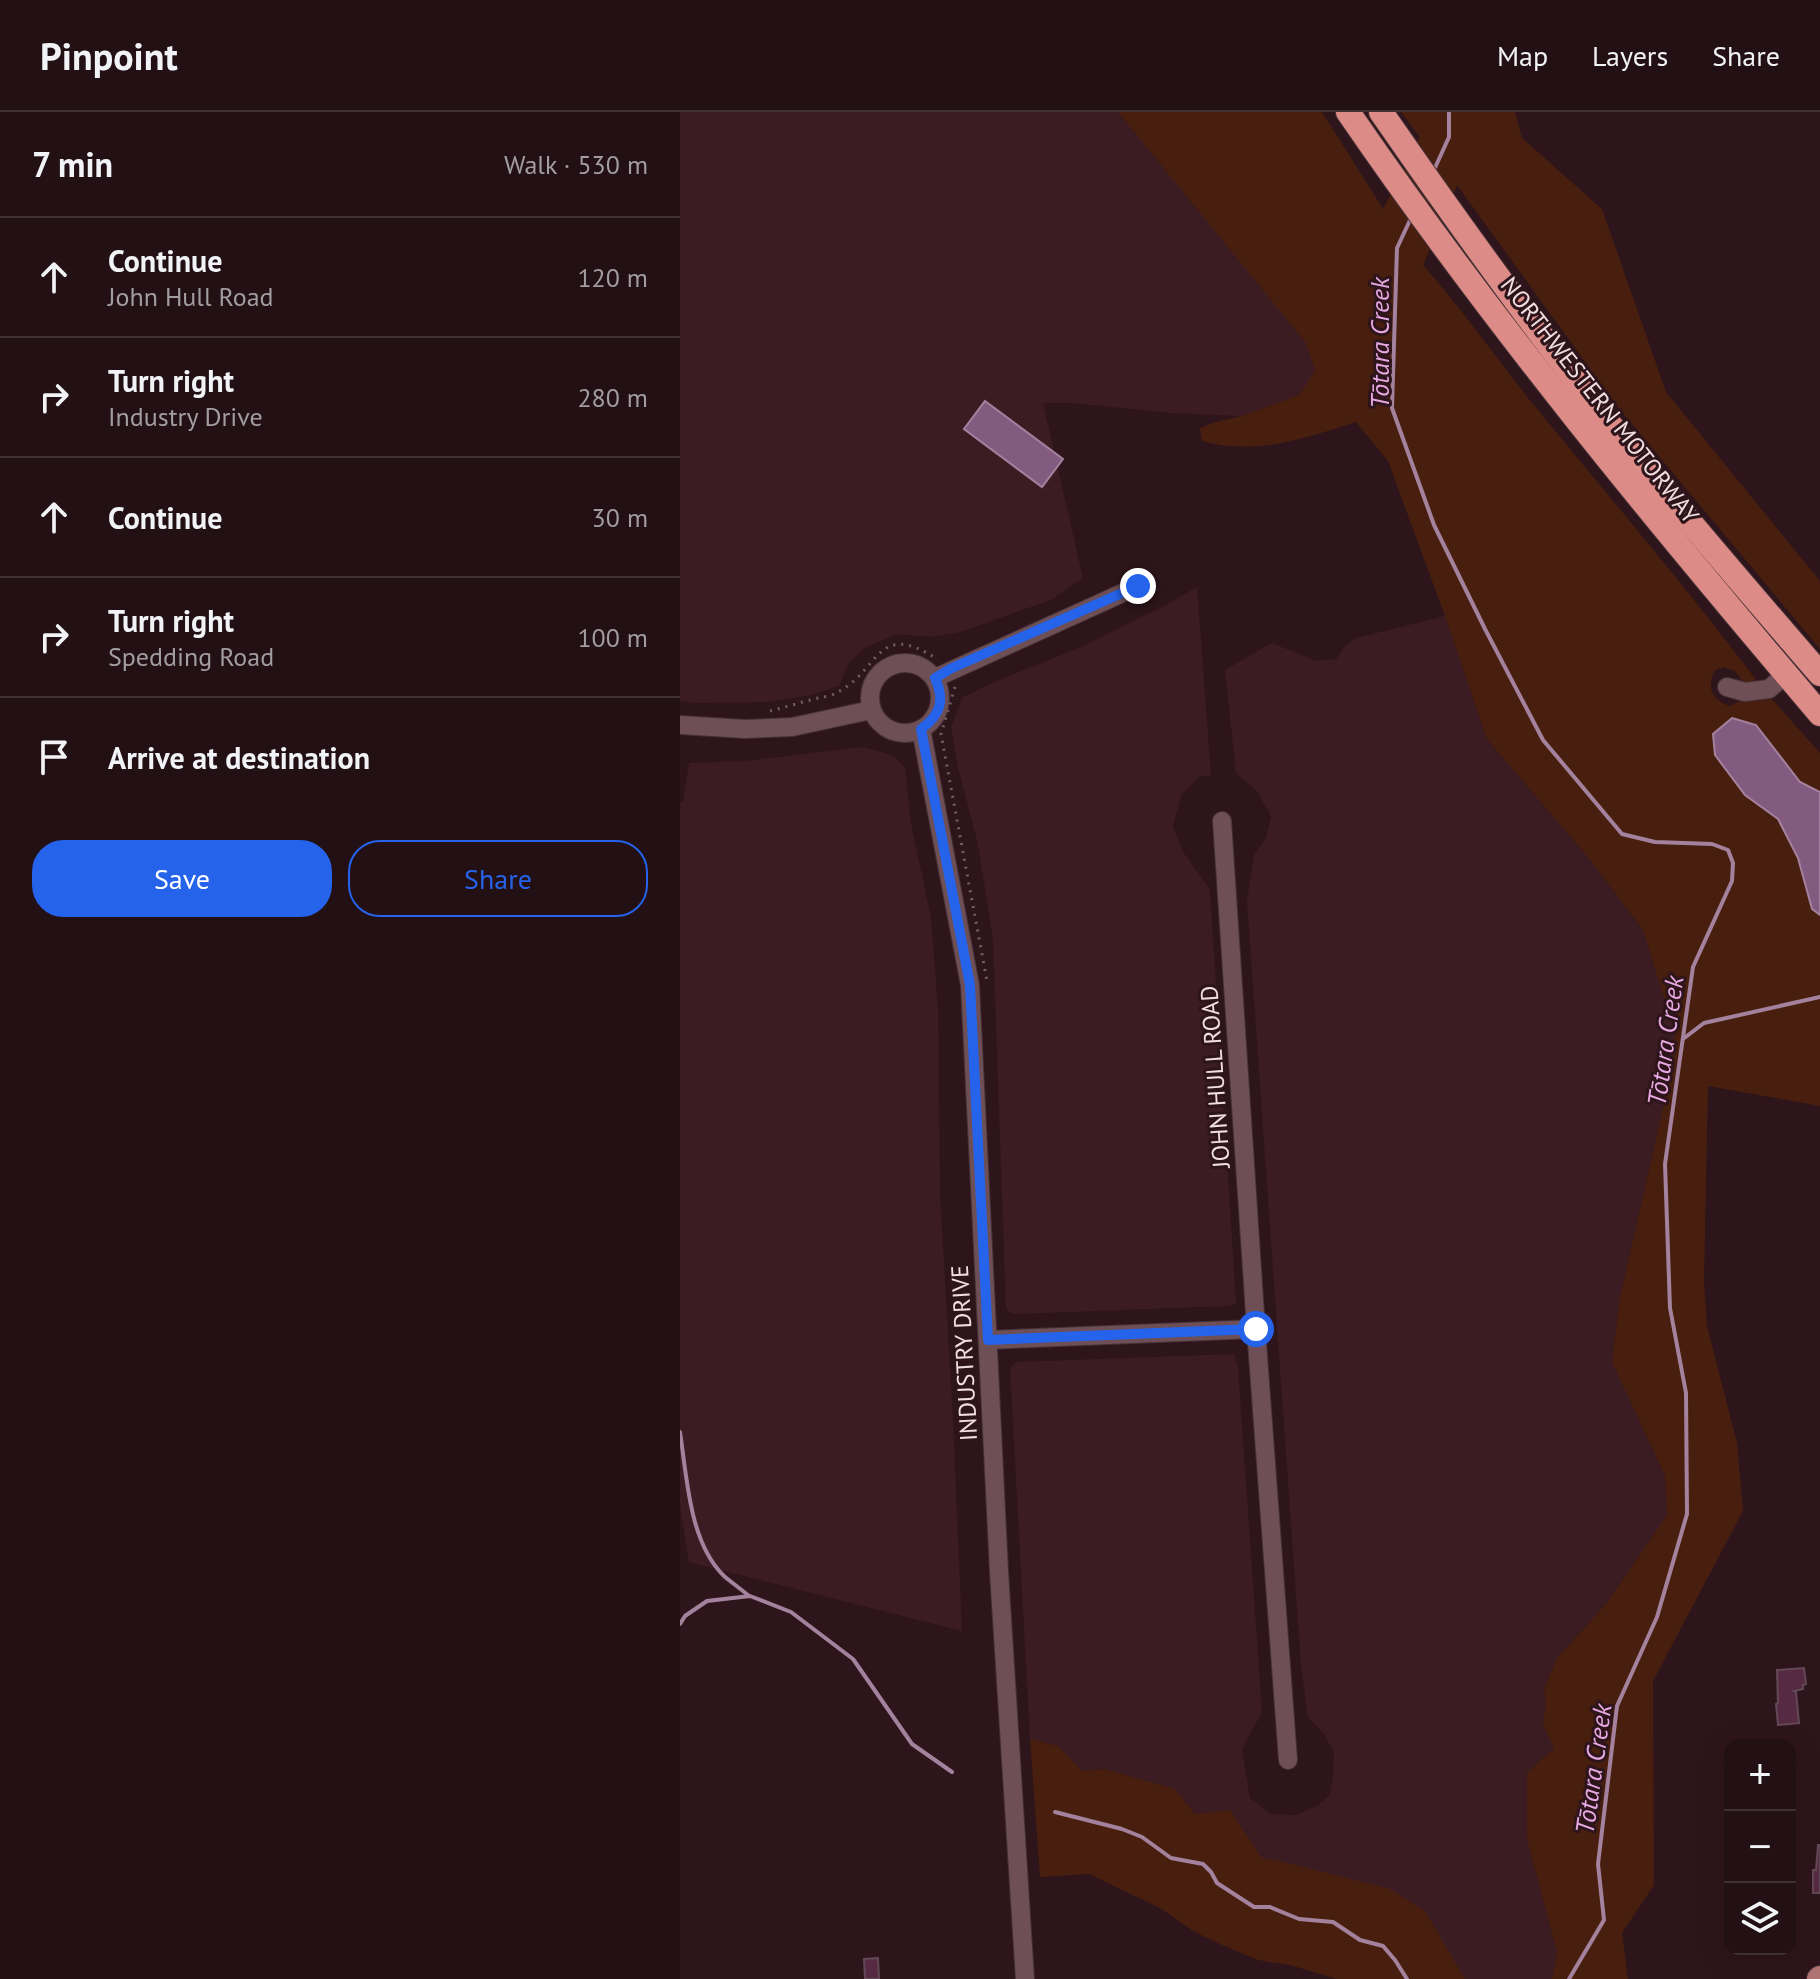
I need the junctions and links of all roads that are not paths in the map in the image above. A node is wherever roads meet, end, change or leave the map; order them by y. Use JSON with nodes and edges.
{"nodes":[{"id":1,"x":1348,"y":112,"type":"edge"},
{"id":2,"x":1381,"y":112,"type":"edge"},
{"id":3,"x":1138,"y":586,"type":"dead end"},
{"id":4,"x":1786,"y":674,"type":"junction"},
{"id":5,"x":1820,"y":674,"type":"edge"},
{"id":6,"x":935,"y":678,"type":"junction"},
{"id":7,"x":1727,"y":687,"type":"dead end"},
{"id":8,"x":871,"y":710,"type":"junction"},
{"id":9,"x":1820,"y":714,"type":"edge"},
{"id":10,"x":680,"y":725,"type":"edge"},
{"id":11,"x":921,"y":729,"type":"junction"},
{"id":12,"x":1222,"y":821,"type":"dead end"},
{"id":13,"x":1256,"y":1329,"type":"junction"},
{"id":14,"x":988,"y":1340,"type":"junction"},
{"id":15,"x":1288,"y":1760,"type":"dead end"},
{"id":16,"x":1025,"y":1979,"type":"edge"}],
"edges":[{"from":1,"to":4,"type":"highway","name":"NORTHWESTERN MOTORWAY"},
{"from":2,"to":5,"type":"highway","name":"NORTHWESTERN MOTORWAY"},
{"from":3,"to":6,"type":"street"},
{"from":4,"to":7,"type":"street"},
{"from":4,"to":9,"type":"highway","name":"NORTHWESTERN MOTORWAY"},
{"from":6,"to":8,"type":"street"},
{"from":6,"to":11,"type":"street"},
{"from":8,"to":10,"type":"street"},
{"from":8,"to":11,"type":"street"},
{"from":11,"to":14,"type":"street","name":"INDUSTRY DRIVE"},
{"from":12,"to":13,"type":"street","name":"JOHN HULL ROAD"},
{"from":13,"to":14,"type":"street"},
{"from":13,"to":15,"type":"street","name":"JOHN HULL ROAD"},
{"from":14,"to":16,"type":"street","name":"INDUSTRY DRIVE"}]}
